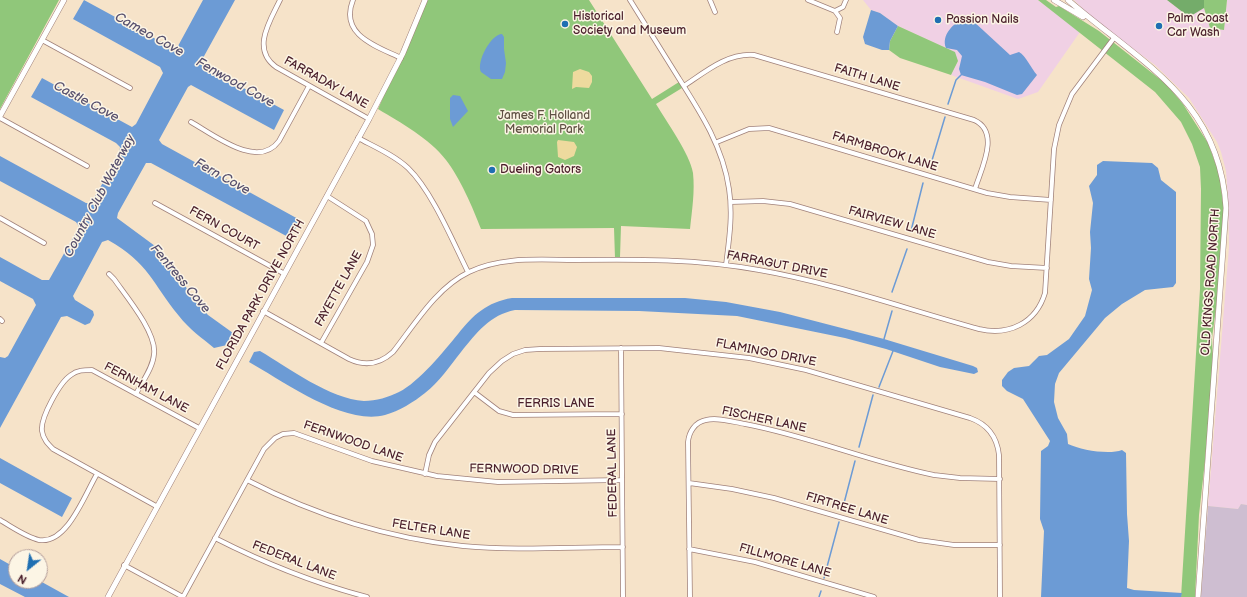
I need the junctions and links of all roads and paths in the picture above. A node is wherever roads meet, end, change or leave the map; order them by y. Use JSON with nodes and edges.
{"nodes":[{"id":1,"x":64,"y":0,"type":"edge"},
{"id":2,"x":280,"y":0,"type":"edge"},
{"id":3,"x":352,"y":0,"type":"edge"},
{"id":4,"x":425,"y":0,"type":"edge"},
{"id":5,"x":630,"y":0,"type":"edge"},
{"id":6,"x":710,"y":0,"type":"edge"},
{"id":7,"x":808,"y":0,"type":"edge"},
{"id":8,"x":846,"y":0,"type":"edge"},
{"id":9,"x":1054,"y":0,"type":"edge"},
{"id":10,"x":1068,"y":0,"type":"edge"},
{"id":11,"x":835,"y":11,"type":"junction"},
{"id":12,"x":716,"y":12,"type":"dead end"},
{"id":13,"x":1091,"y":21,"type":"junction"},
{"id":14,"x":837,"y":32,"type":"dead end"},
{"id":15,"x":1114,"y":38,"type":"junction"},
{"id":16,"x":42,"y":40,"type":"junction"},
{"id":17,"x":401,"y":58,"type":"junction"},
{"id":18,"x":309,"y":86,"type":"junction"},
{"id":19,"x":684,"y":86,"type":"junction"},
{"id":20,"x":130,"y":88,"type":"dead end"},
{"id":21,"x":0,"y":117,"type":"edge"},
{"id":22,"x":369,"y":119,"type":"junction"},
{"id":23,"x":192,"y":122,"type":"dead end"},
{"id":24,"x":358,"y":138,"type":"junction"},
{"id":25,"x":717,"y":142,"type":"junction"},
{"id":26,"x":87,"y":166,"type":"dead end"},
{"id":27,"x":975,"y":189,"type":"junction"},
{"id":28,"x":326,"y":196,"type":"junction"},
{"id":29,"x":1051,"y":200,"type":"junction"},
{"id":30,"x":731,"y":202,"type":"junction"},
{"id":31,"x":155,"y":203,"type":"dead end"},
{"id":32,"x":0,"y":218,"type":"edge"},
{"id":33,"x":44,"y":243,"type":"dead end"},
{"id":34,"x":726,"y":265,"type":"junction"},
{"id":35,"x":1047,"y":268,"type":"junction"},
{"id":36,"x":468,"y":272,"type":"junction"},
{"id":37,"x":283,"y":273,"type":"junction"},
{"id":38,"x":109,"y":274,"type":"dead end"},
{"id":39,"x":263,"y":310,"type":"junction"},
{"id":40,"x":321,"y":343,"type":"junction"},
{"id":41,"x":621,"y":348,"type":"junction"},
{"id":42,"x":474,"y":392,"type":"junction"},
{"id":43,"x":136,"y":394,"type":"junction"},
{"id":44,"x":622,"y":414,"type":"junction"},
{"id":45,"x":199,"y":428,"type":"junction"},
{"id":46,"x":97,"y":474,"type":"junction"},
{"id":47,"x":425,"y":474,"type":"junction"},
{"id":48,"x":1000,"y":479,"type":"junction"},
{"id":49,"x":247,"y":480,"type":"junction"},
{"id":50,"x":622,"y":480,"type":"junction"},
{"id":51,"x":689,"y":483,"type":"junction"},
{"id":52,"x":156,"y":506,"type":"junction"},
{"id":53,"x":0,"y":520,"type":"edge"},
{"id":54,"x":215,"y":538,"type":"junction"},
{"id":55,"x":1000,"y":545,"type":"junction"},
{"id":56,"x":623,"y":546,"type":"junction"},
{"id":57,"x":689,"y":549,"type":"junction"},
{"id":58,"x":124,"y":565,"type":"junction"},
{"id":59,"x":108,"y":597,"type":"edge"},
{"id":60,"x":183,"y":597,"type":"edge"},
{"id":61,"x":367,"y":597,"type":"edge"},
{"id":62,"x":623,"y":597,"type":"edge"},
{"id":63,"x":690,"y":597,"type":"edge"},
{"id":64,"x":874,"y":597,"type":"edge"},
{"id":65,"x":1000,"y":597,"type":"edge"},
{"id":66,"x":1198,"y":597,"type":"edge"}],
"edges":[{"from":1,"to":16,"type":"street"},
{"from":2,"to":18,"type":"street","name":"FARRADAY LANE"},
{"from":3,"to":17,"type":"street"},
{"from":4,"to":17,"type":"street","name":"FLORIDA PARK DRIVE NORTH"},
{"from":5,"to":19,"type":"street"},
{"from":6,"to":12,"type":"street"},
{"from":7,"to":11,"type":"street"},
{"from":8,"to":11,"type":"street"},
{"from":9,"to":13,"type":"street","name":"OLD KINGS ROAD NORTH"},
{"from":10,"to":13,"type":"street","name":"OLD KINGS ROAD NORTH"},
{"from":11,"to":14,"type":"street"},
{"from":13,"to":15,"type":"street","name":"OLD KINGS ROAD NORTH"},
{"from":15,"to":29,"type":"street","name":"FARRAGUT DRIVE"},
{"from":15,"to":66,"type":"street","name":"OLD KINGS ROAD NORTH"},
{"from":16,"to":20,"type":"street"},
{"from":16,"to":21,"type":"street"},
{"from":17,"to":22,"type":"street","name":"FLORIDA PARK DRIVE NORTH"},
{"from":18,"to":22,"type":"street","name":"FARRADAY LANE"},
{"from":18,"to":23,"type":"street"},
{"from":19,"to":25,"type":"street"},
{"from":19,"to":27,"type":"street","name":"FAITH LANE"},
{"from":21,"to":26,"type":"street"},
{"from":22,"to":24,"type":"street","name":"FLORIDA PARK DRIVE NORTH"},
{"from":24,"to":28,"type":"street","name":"FLORIDA PARK DRIVE NORTH"},
{"from":24,"to":36,"type":"street"},
{"from":25,"to":27,"type":"street","name":"FARMBROOK LANE"},
{"from":25,"to":30,"type":"street"},
{"from":27,"to":29,"type":"street","name":"FARMBROOK LANE"},
{"from":28,"to":37,"type":"street","name":"FLORIDA PARK DRIVE NORTH"},
{"from":28,"to":40,"type":"street","name":"FAYETTE LANE"},
{"from":29,"to":35,"type":"street","name":"FARRAGUT DRIVE"},
{"from":30,"to":34,"type":"street"},
{"from":30,"to":35,"type":"street","name":"FAIRVIEW LANE"},
{"from":31,"to":37,"type":"street","name":"FERN COURT"},
{"from":32,"to":33,"type":"street"},
{"from":34,"to":35,"type":"street","name":"FARRAGUT DRIVE"},
{"from":34,"to":36,"type":"street","name":"FARRAGUT DRIVE"},
{"from":36,"to":40,"type":"street","name":"FARRAGUT DRIVE"},
{"from":37,"to":39,"type":"street","name":"FLORIDA PARK DRIVE NORTH"},
{"from":38,"to":43,"type":"street"},
{"from":39,"to":40,"type":"street","name":"FARRAGUT DRIVE"},
{"from":39,"to":45,"type":"street","name":"FLORIDA PARK DRIVE NORTH"},
{"from":41,"to":42,"type":"street","name":"FLAMINGO DRIVE"},
{"from":41,"to":44,"type":"street","name":"FEDERAL LANE"},
{"from":41,"to":48,"type":"street","name":"FLAMINGO DRIVE"},
{"from":42,"to":44,"type":"street","name":"FERRIS LANE"},
{"from":42,"to":47,"type":"street","name":"FLAMINGO DRIVE"},
{"from":43,"to":45,"type":"street","name":"FERNHAM LANE"},
{"from":43,"to":46,"type":"street","name":"FERNHAM LANE"},
{"from":44,"to":50,"type":"street","name":"FEDERAL LANE"},
{"from":45,"to":52,"type":"street","name":"FLORIDA PARK DRIVE NORTH"},
{"from":46,"to":52,"type":"street","name":"FERNHAM LANE"},
{"from":46,"to":53,"type":"street"},
{"from":47,"to":49,"type":"street","name":"FERNWOOD LANE"},
{"from":47,"to":50,"type":"street","name":"FERNWOOD DRIVE"},
{"from":48,"to":51,"type":"street","name":"FISCHER LANE"},
{"from":48,"to":55,"type":"street","name":"FLAMINGO DRIVE"},
{"from":49,"to":54,"type":"street"},
{"from":49,"to":56,"type":"street","name":"FELTER LANE"},
{"from":50,"to":56,"type":"street","name":"FEDERAL LANE"},
{"from":51,"to":55,"type":"street","name":"FIRTREE LANE"},
{"from":51,"to":57,"type":"street","name":"FISCHER LANE"},
{"from":52,"to":58,"type":"street","name":"FLORIDA PARK DRIVE NORTH"},
{"from":54,"to":60,"type":"street"},
{"from":54,"to":61,"type":"street","name":"FEDERAL LANE"},
{"from":55,"to":65,"type":"street","name":"FLAMINGO DRIVE"},
{"from":56,"to":62,"type":"street","name":"FEDERAL LANE"},
{"from":57,"to":63,"type":"street","name":"FISCHER LANE"},
{"from":57,"to":64,"type":"street","name":"FILLMORE LANE"},
{"from":58,"to":59,"type":"street","name":"FLORIDA PARK DRIVE NORTH"},
{"from":58,"to":60,"type":"street"}]}
